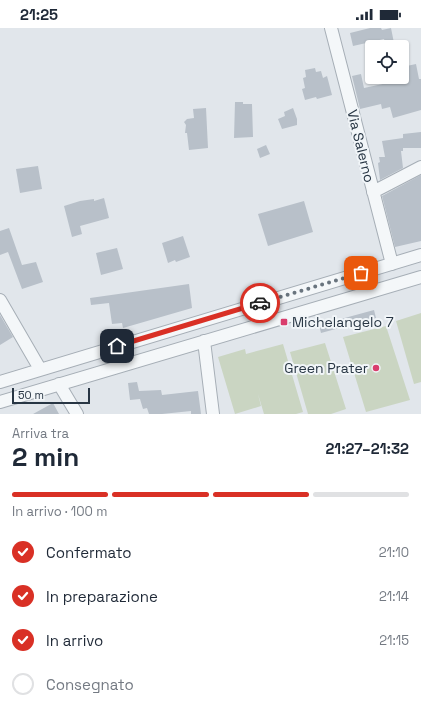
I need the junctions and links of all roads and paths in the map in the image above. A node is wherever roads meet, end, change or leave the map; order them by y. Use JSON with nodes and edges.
{"nodes":[{"id":1,"x":331,"y":28,"type":"edge"},
{"id":2,"x":421,"y":167,"type":"edge"},
{"id":3,"x":373,"y":192,"type":"junction"},
{"id":4,"x":421,"y":255,"type":"edge"},
{"id":5,"x":392,"y":264,"type":"junction"},
{"id":6,"x":421,"y":277,"type":"edge"},
{"id":7,"x":300,"y":291,"type":"junction"},
{"id":8,"x":0,"y":300,"type":"edge"},
{"id":9,"x":306,"y":311,"type":"junction"},
{"id":10,"x":204,"y":341,"type":"junction"},
{"id":11,"x":40,"y":369,"type":"junction"},
{"id":12,"x":0,"y":382,"type":"edge"},
{"id":13,"x":59,"y":384,"type":"junction"},
{"id":14,"x":0,"y":402,"type":"edge"},
{"id":15,"x":77,"y":414,"type":"edge"},
{"id":16,"x":213,"y":414,"type":"edge"}],
"edges":[{"from":1,"to":3,"type":"street","name":"Via Salerno"},
{"from":2,"to":3,"type":"street"},
{"from":3,"to":5,"type":"street","name":"Via Salerno"},
{"from":4,"to":5,"type":"street"},
{"from":5,"to":7,"type":"street"},
{"from":6,"to":9,"type":"street"},
{"from":7,"to":9,"type":"street"},
{"from":7,"to":11,"type":"street"},
{"from":8,"to":11,"type":"street"},
{"from":9,"to":10,"type":"street"},
{"from":10,"to":13,"type":"street"},
{"from":10,"to":16,"type":"street"},
{"from":11,"to":12,"type":"street"},
{"from":13,"to":14,"type":"street"},
{"from":13,"to":15,"type":"street"}]}
